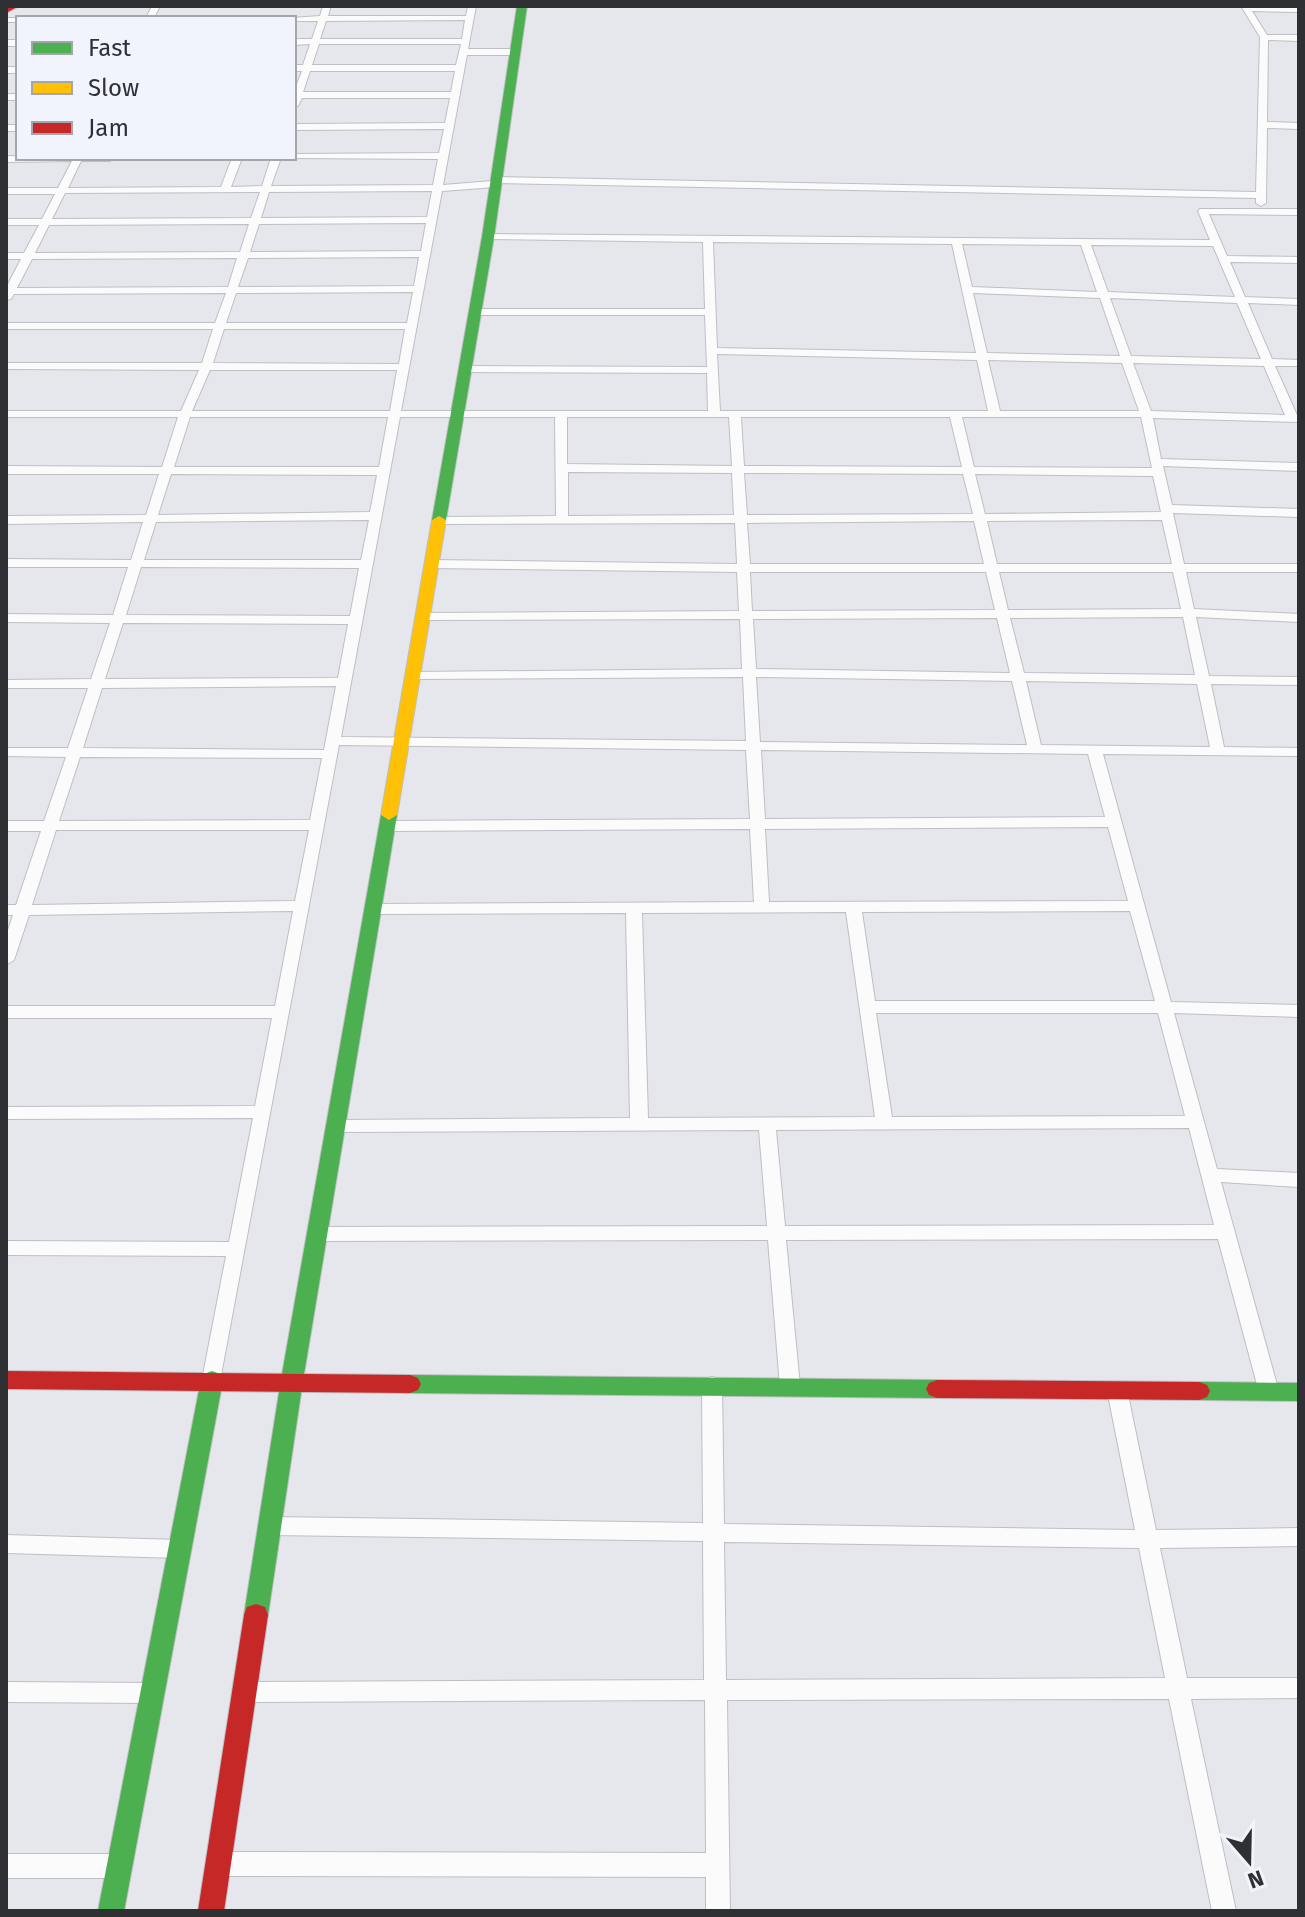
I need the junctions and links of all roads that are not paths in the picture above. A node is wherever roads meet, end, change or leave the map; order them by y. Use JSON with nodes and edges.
{"nodes":[{"id":1,"x":14,"y":6,"type":"edge"},
{"id":2,"x":327,"y":6,"type":"edge"},
{"id":3,"x":472,"y":6,"type":"edge"},
{"id":4,"x":522,"y":6,"type":"edge"},
{"id":5,"x":1246,"y":7,"type":"edge"},
{"id":6,"x":6,"y":10,"type":"edge"},
{"id":7,"x":1299,"y":10,"type":"edge"},
{"id":8,"x":469,"y":18,"type":"junction"},
{"id":9,"x":296,"y":19,"type":"edge"},
{"id":10,"x":323,"y":19,"type":"junction"},
{"id":11,"x":1264,"y":37,"type":"junction"},
{"id":12,"x":1299,"y":38,"type":"edge"},
{"id":13,"x":296,"y":42,"type":"edge"},
{"id":14,"x":316,"y":42,"type":"junction"},
{"id":15,"x":464,"y":46,"type":"junction"},
{"id":16,"x":515,"y":52,"type":"junction"},
{"id":17,"x":296,"y":68,"type":"edge"},
{"id":18,"x":307,"y":68,"type":"junction"},
{"id":19,"x":460,"y":68,"type":"junction"},
{"id":20,"x":455,"y":95,"type":"junction"},
{"id":21,"x":296,"y":96,"type":"edge"},
{"id":22,"x":296,"y":99,"type":"edge"},
{"id":23,"x":1262,"y":125,"type":"junction"},
{"id":24,"x":449,"y":126,"type":"junction"},
{"id":25,"x":1299,"y":126,"type":"edge"},
{"id":26,"x":296,"y":127,"type":"edge"},
{"id":27,"x":443,"y":156,"type":"junction"},
{"id":28,"x":296,"y":157,"type":"edge"},
{"id":29,"x":77,"y":160,"type":"edge"},
{"id":30,"x":236,"y":160,"type":"edge"},
{"id":31,"x":275,"y":160,"type":"edge"},
{"id":32,"x":496,"y":182,"type":"junction"},
{"id":33,"x":437,"y":188,"type":"junction"},
{"id":34,"x":225,"y":189,"type":"junction"},
{"id":35,"x":266,"y":189,"type":"junction"},
{"id":36,"x":62,"y":190,"type":"junction"},
{"id":37,"x":6,"y":191,"type":"edge"},
{"id":38,"x":1261,"y":195,"type":"junction"},
{"id":39,"x":160,"y":205,"type":"junction"},
{"id":40,"x":1261,"y":212,"type":"junction"},
{"id":41,"x":1299,"y":212,"type":"edge"},
{"id":42,"x":255,"y":220,"type":"junction"},
{"id":43,"x":431,"y":220,"type":"junction"},
{"id":44,"x":6,"y":222,"type":"edge"},
{"id":45,"x":45,"y":222,"type":"junction"},
{"id":46,"x":488,"y":237,"type":"junction"},
{"id":47,"x":708,"y":239,"type":"junction"},
{"id":48,"x":956,"y":241,"type":"junction"},
{"id":49,"x":1085,"y":242,"type":"junction"},
{"id":50,"x":1217,"y":243,"type":"junction"},
{"id":51,"x":425,"y":254,"type":"junction"},
{"id":52,"x":244,"y":255,"type":"junction"},
{"id":53,"x":6,"y":256,"type":"edge"},
{"id":54,"x":28,"y":256,"type":"junction"},
{"id":55,"x":1224,"y":259,"type":"junction"},
{"id":56,"x":1299,"y":260,"type":"edge"},
{"id":57,"x":418,"y":289,"type":"junction"},
{"id":58,"x":232,"y":290,"type":"junction"},
{"id":59,"x":967,"y":290,"type":"junction"},
{"id":60,"x":7,"y":294,"type":"edge"},
{"id":61,"x":1104,"y":295,"type":"junction"},
{"id":62,"x":1242,"y":300,"type":"junction"},
{"id":63,"x":1299,"y":302,"type":"edge"},
{"id":64,"x":475,"y":312,"type":"junction"},
{"id":65,"x":710,"y":312,"type":"junction"},
{"id":66,"x":6,"y":326,"type":"edge"},
{"id":67,"x":220,"y":326,"type":"junction"},
{"id":68,"x":411,"y":326,"type":"junction"},
{"id":69,"x":712,"y":351,"type":"junction"},
{"id":70,"x":982,"y":356,"type":"junction"},
{"id":71,"x":1127,"y":359,"type":"junction"},
{"id":72,"x":1268,"y":362,"type":"junction"},
{"id":73,"x":1299,"y":363,"type":"edge"},
{"id":74,"x":6,"y":366,"type":"edge"},
{"id":75,"x":206,"y":367,"type":"junction"},
{"id":76,"x":403,"y":367,"type":"junction"},
{"id":77,"x":465,"y":369,"type":"junction"},
{"id":78,"x":713,"y":370,"type":"junction"},
{"id":79,"x":6,"y":414,"type":"edge"},
{"id":80,"x":185,"y":414,"type":"junction"},
{"id":81,"x":714,"y":414,"type":"junction"},
{"id":82,"x":735,"y":414,"type":"junction"},
{"id":83,"x":955,"y":414,"type":"junction"},
{"id":84,"x":995,"y":414,"type":"junction"},
{"id":85,"x":1146,"y":414,"type":"junction"},
{"id":86,"x":394,"y":415,"type":"junction"},
{"id":87,"x":457,"y":415,"type":"junction"},
{"id":88,"x":561,"y":415,"type":"junction"},
{"id":89,"x":1296,"y":418,"type":"edge"},
{"id":90,"x":1158,"y":467,"type":"junction"},
{"id":91,"x":1299,"y":467,"type":"edge"},
{"id":92,"x":561,"y":468,"type":"junction"},
{"id":93,"x":6,"y":470,"type":"edge"},
{"id":94,"x":167,"y":470,"type":"junction"},
{"id":95,"x":384,"y":471,"type":"junction"},
{"id":96,"x":740,"y":471,"type":"junction"},
{"id":97,"x":969,"y":472,"type":"junction"},
{"id":98,"x":1167,"y":512,"type":"junction"},
{"id":99,"x":1299,"y":513,"type":"edge"},
{"id":100,"x":375,"y":516,"type":"junction"},
{"id":101,"x":979,"y":516,"type":"junction"},
{"id":102,"x":742,"y":517,"type":"junction"},
{"id":103,"x":6,"y":520,"type":"edge"},
{"id":104,"x":562,"y":520,"type":"junction"},
{"id":105,"x":150,"y":521,"type":"junction"},
{"id":106,"x":439,"y":521,"type":"junction"},
{"id":107,"x":6,"y":563,"type":"edge"},
{"id":108,"x":136,"y":563,"type":"junction"},
{"id":109,"x":366,"y":564,"type":"junction"},
{"id":110,"x":432,"y":564,"type":"junction"},
{"id":111,"x":992,"y":567,"type":"junction"},
{"id":112,"x":1179,"y":567,"type":"junction"},
{"id":113,"x":745,"y":568,"type":"junction"},
{"id":114,"x":1299,"y":568,"type":"edge"},
{"id":115,"x":1188,"y":613,"type":"junction"},
{"id":116,"x":1003,"y":615,"type":"junction"},
{"id":117,"x":118,"y":617,"type":"junction"},
{"id":118,"x":423,"y":617,"type":"junction"},
{"id":119,"x":747,"y":617,"type":"junction"},
{"id":120,"x":6,"y":618,"type":"edge"},
{"id":121,"x":1299,"y":618,"type":"edge"},
{"id":122,"x":355,"y":620,"type":"junction"},
{"id":123,"x":750,"y":673,"type":"junction"},
{"id":124,"x":412,"y":676,"type":"junction"},
{"id":125,"x":1017,"y":676,"type":"junction"},
{"id":126,"x":1203,"y":677,"type":"junction"},
{"id":127,"x":1299,"y":681,"type":"edge"},
{"id":128,"x":344,"y":682,"type":"junction"},
{"id":129,"x":97,"y":683,"type":"junction"},
{"id":130,"x":6,"y":684,"type":"edge"},
{"id":131,"x":401,"y":741,"type":"junction"},
{"id":132,"x":754,"y":745,"type":"junction"},
{"id":133,"x":331,"y":748,"type":"junction"},
{"id":134,"x":1035,"y":749,"type":"junction"},
{"id":135,"x":1094,"y":749,"type":"junction"},
{"id":136,"x":1218,"y":751,"type":"junction"},
{"id":137,"x":6,"y":752,"type":"edge"},
{"id":138,"x":1299,"y":752,"type":"edge"},
{"id":139,"x":74,"y":753,"type":"junction"},
{"id":140,"x":1114,"y":822,"type":"junction"},
{"id":141,"x":758,"y":824,"type":"junction"},
{"id":142,"x":317,"y":825,"type":"junction"},
{"id":143,"x":6,"y":826,"type":"edge"},
{"id":144,"x":50,"y":826,"type":"junction"},
{"id":145,"x":387,"y":826,"type":"junction"},
{"id":146,"x":301,"y":906,"type":"junction"},
{"id":147,"x":1137,"y":906,"type":"junction"},
{"id":148,"x":853,"y":907,"type":"junction"},
{"id":149,"x":634,"y":908,"type":"junction"},
{"id":150,"x":762,"y":908,"type":"junction"},
{"id":151,"x":373,"y":909,"type":"junction"},
{"id":152,"x":14,"y":910,"type":"edge"},
{"id":153,"x":6,"y":960,"type":"edge"},
{"id":154,"x":867,"y":1007,"type":"junction"},
{"id":155,"x":1164,"y":1007,"type":"junction"},
{"id":156,"x":1299,"y":1011,"type":"edge"},
{"id":157,"x":6,"y":1012,"type":"edge"},
{"id":158,"x":281,"y":1012,"type":"junction"},
{"id":159,"x":262,"y":1112,"type":"junction"},
{"id":160,"x":6,"y":1113,"type":"edge"},
{"id":161,"x":1196,"y":1122,"type":"junction"},
{"id":162,"x":767,"y":1123,"type":"junction"},
{"id":163,"x":884,"y":1123,"type":"junction"},
{"id":164,"x":639,"y":1124,"type":"junction"},
{"id":165,"x":338,"y":1126,"type":"junction"},
{"id":166,"x":1210,"y":1175,"type":"junction"},
{"id":167,"x":1299,"y":1180,"type":"edge"},
{"id":168,"x":776,"y":1232,"type":"junction"},
{"id":169,"x":1226,"y":1232,"type":"junction"},
{"id":170,"x":317,"y":1234,"type":"junction"},
{"id":171,"x":6,"y":1248,"type":"edge"},
{"id":172,"x":236,"y":1249,"type":"junction"},
{"id":173,"x":6,"y":1380,"type":"edge"},
{"id":174,"x":212,"y":1380,"type":"junction"},
{"id":175,"x":292,"y":1380,"type":"junction"},
{"id":176,"x":712,"y":1385,"type":"junction"},
{"id":177,"x":790,"y":1386,"type":"junction"},
{"id":178,"x":1117,"y":1390,"type":"junction"},
{"id":179,"x":1269,"y":1392,"type":"junction"},
{"id":180,"x":1299,"y":1392,"type":"edge"},
{"id":181,"x":270,"y":1526,"type":"junction"},
{"id":182,"x":713,"y":1532,"type":"junction"},
{"id":183,"x":1299,"y":1537,"type":"edge"},
{"id":184,"x":1148,"y":1539,"type":"junction"},
{"id":185,"x":6,"y":1544,"type":"edge"},
{"id":186,"x":180,"y":1549,"type":"junction"},
{"id":187,"x":1299,"y":1688,"type":"edge"},
{"id":188,"x":715,"y":1689,"type":"junction"},
{"id":189,"x":1178,"y":1689,"type":"junction"},
{"id":190,"x":6,"y":1692,"type":"edge"},
{"id":191,"x":245,"y":1692,"type":"junction"},
{"id":192,"x":152,"y":1693,"type":"junction"},
{"id":193,"x":218,"y":1864,"type":"junction"},
{"id":194,"x":718,"y":1865,"type":"junction"},
{"id":195,"x":6,"y":1866,"type":"edge"},
{"id":196,"x":120,"y":1866,"type":"junction"},
{"id":197,"x":111,"y":1911,"type":"edge"},
{"id":198,"x":211,"y":1911,"type":"edge"},
{"id":199,"x":718,"y":1911,"type":"edge"},
{"id":200,"x":1224,"y":1911,"type":"edge"}],
"edges":[{"from":1,"to":6,"type":"street"},
{"from":2,"to":10,"type":"street"},
{"from":3,"to":8,"type":"street"},
{"from":4,"to":16,"type":"street"},
{"from":5,"to":7,"type":"street"},
{"from":5,"to":11,"type":"street"},
{"from":8,"to":10,"type":"street"},
{"from":8,"to":15,"type":"street"},
{"from":9,"to":10,"type":"street"},
{"from":10,"to":14,"type":"street"},
{"from":11,"to":12,"type":"street"},
{"from":11,"to":23,"type":"street"},
{"from":13,"to":14,"type":"street"},
{"from":14,"to":15,"type":"street"},
{"from":14,"to":18,"type":"street"},
{"from":15,"to":16,"type":"street"},
{"from":15,"to":19,"type":"street"},
{"from":16,"to":32,"type":"street"},
{"from":17,"to":18,"type":"street"},
{"from":18,"to":19,"type":"street"},
{"from":18,"to":21,"type":"street"},
{"from":19,"to":20,"type":"street"},
{"from":20,"to":22,"type":"street"},
{"from":20,"to":24,"type":"street"},
{"from":23,"to":25,"type":"street"},
{"from":23,"to":38,"type":"street"},
{"from":24,"to":26,"type":"street"},
{"from":24,"to":27,"type":"street"},
{"from":27,"to":28,"type":"street"},
{"from":27,"to":33,"type":"street"},
{"from":29,"to":36,"type":"street"},
{"from":30,"to":34,"type":"street"},
{"from":31,"to":35,"type":"street"},
{"from":32,"to":33,"type":"street"},
{"from":32,"to":38,"type":"street"},
{"from":32,"to":46,"type":"street"},
{"from":33,"to":35,"type":"street"},
{"from":33,"to":43,"type":"street"},
{"from":34,"to":35,"type":"street"},
{"from":34,"to":39,"type":"street"},
{"from":35,"to":42,"type":"street"},
{"from":36,"to":37,"type":"street"},
{"from":36,"to":39,"type":"street"},
{"from":36,"to":45,"type":"street"},
{"from":38,"to":40,"type":"street"},
{"from":39,"to":42,"type":"street"},
{"from":39,"to":45,"type":"street"},
{"from":40,"to":41,"type":"street"},
{"from":40,"to":50,"type":"street"},
{"from":42,"to":43,"type":"street"},
{"from":42,"to":52,"type":"street"},
{"from":43,"to":51,"type":"street"},
{"from":44,"to":45,"type":"street"},
{"from":45,"to":54,"type":"street"},
{"from":46,"to":47,"type":"street"},
{"from":46,"to":64,"type":"street"},
{"from":47,"to":48,"type":"street"},
{"from":47,"to":65,"type":"street"},
{"from":48,"to":49,"type":"street"},
{"from":48,"to":59,"type":"street"},
{"from":49,"to":50,"type":"street"},
{"from":49,"to":61,"type":"street"},
{"from":50,"to":55,"type":"street"},
{"from":51,"to":52,"type":"street"},
{"from":51,"to":57,"type":"street"},
{"from":52,"to":54,"type":"street"},
{"from":52,"to":58,"type":"street"},
{"from":53,"to":54,"type":"street"},
{"from":54,"to":60,"type":"street"},
{"from":55,"to":56,"type":"street"},
{"from":55,"to":62,"type":"street"},
{"from":57,"to":58,"type":"street"},
{"from":57,"to":68,"type":"street"},
{"from":58,"to":60,"type":"street"},
{"from":58,"to":67,"type":"street"},
{"from":59,"to":61,"type":"street"},
{"from":59,"to":70,"type":"street"},
{"from":61,"to":62,"type":"street"},
{"from":61,"to":71,"type":"street"},
{"from":62,"to":63,"type":"street"},
{"from":62,"to":72,"type":"street"},
{"from":64,"to":65,"type":"street"},
{"from":64,"to":77,"type":"street"},
{"from":65,"to":69,"type":"street"},
{"from":66,"to":67,"type":"street"},
{"from":67,"to":68,"type":"street"},
{"from":67,"to":75,"type":"street"},
{"from":68,"to":76,"type":"street"},
{"from":69,"to":70,"type":"street"},
{"from":69,"to":78,"type":"street"},
{"from":70,"to":71,"type":"street"},
{"from":70,"to":84,"type":"street"},
{"from":71,"to":72,"type":"street"},
{"from":71,"to":85,"type":"street"},
{"from":72,"to":73,"type":"street"},
{"from":72,"to":89,"type":"street"},
{"from":74,"to":75,"type":"street"},
{"from":75,"to":76,"type":"street"},
{"from":75,"to":80,"type":"street"},
{"from":76,"to":86,"type":"street"},
{"from":77,"to":78,"type":"street"},
{"from":77,"to":87,"type":"street"},
{"from":78,"to":81,"type":"street"},
{"from":79,"to":80,"type":"street"},
{"from":80,"to":86,"type":"street"},
{"from":80,"to":94,"type":"street"},
{"from":81,"to":82,"type":"street"},
{"from":81,"to":88,"type":"street"},
{"from":82,"to":83,"type":"street"},
{"from":82,"to":96,"type":"street"},
{"from":83,"to":84,"type":"street"},
{"from":83,"to":97,"type":"street"},
{"from":84,"to":85,"type":"street"},
{"from":85,"to":89,"type":"street"},
{"from":85,"to":90,"type":"street"},
{"from":86,"to":87,"type":"street"},
{"from":86,"to":95,"type":"street"},
{"from":87,"to":88,"type":"street"},
{"from":87,"to":106,"type":"street"},
{"from":88,"to":92,"type":"street"},
{"from":90,"to":91,"type":"street"},
{"from":90,"to":97,"type":"street"},
{"from":90,"to":98,"type":"street"},
{"from":92,"to":96,"type":"street"},
{"from":92,"to":104,"type":"street"},
{"from":93,"to":94,"type":"street"},
{"from":94,"to":95,"type":"street"},
{"from":94,"to":105,"type":"street"},
{"from":95,"to":100,"type":"street"},
{"from":96,"to":97,"type":"street"},
{"from":96,"to":102,"type":"street"},
{"from":97,"to":101,"type":"street"},
{"from":98,"to":99,"type":"street"},
{"from":98,"to":101,"type":"street"},
{"from":98,"to":112,"type":"street"},
{"from":100,"to":105,"type":"street"},
{"from":100,"to":109,"type":"street"},
{"from":101,"to":102,"type":"street"},
{"from":101,"to":111,"type":"street"},
{"from":102,"to":104,"type":"street"},
{"from":102,"to":113,"type":"street"},
{"from":103,"to":105,"type":"street"},
{"from":104,"to":106,"type":"street"},
{"from":105,"to":108,"type":"street"},
{"from":106,"to":110,"type":"street"},
{"from":107,"to":108,"type":"street"},
{"from":108,"to":109,"type":"street"},
{"from":108,"to":117,"type":"street"},
{"from":109,"to":122,"type":"street"},
{"from":110,"to":113,"type":"street"},
{"from":110,"to":118,"type":"street"},
{"from":111,"to":112,"type":"street"},
{"from":111,"to":113,"type":"street"},
{"from":111,"to":116,"type":"street"},
{"from":112,"to":114,"type":"street"},
{"from":112,"to":115,"type":"street"},
{"from":113,"to":119,"type":"street"},
{"from":115,"to":116,"type":"street"},
{"from":115,"to":121,"type":"street"},
{"from":115,"to":126,"type":"street"},
{"from":116,"to":119,"type":"street"},
{"from":116,"to":125,"type":"street"},
{"from":117,"to":120,"type":"street"},
{"from":117,"to":122,"type":"street"},
{"from":117,"to":129,"type":"street"},
{"from":118,"to":119,"type":"street"},
{"from":118,"to":124,"type":"street"},
{"from":119,"to":123,"type":"street"},
{"from":122,"to":128,"type":"street"},
{"from":123,"to":124,"type":"street"},
{"from":123,"to":125,"type":"street"},
{"from":123,"to":132,"type":"street"},
{"from":124,"to":131,"type":"street"},
{"from":125,"to":126,"type":"street"},
{"from":125,"to":134,"type":"street"},
{"from":126,"to":127,"type":"street"},
{"from":126,"to":136,"type":"street"},
{"from":128,"to":129,"type":"street"},
{"from":128,"to":133,"type":"street"},
{"from":129,"to":130,"type":"street"},
{"from":129,"to":139,"type":"street"},
{"from":131,"to":132,"type":"street"},
{"from":131,"to":133,"type":"street"},
{"from":131,"to":145,"type":"street"},
{"from":132,"to":134,"type":"street"},
{"from":132,"to":141,"type":"street"},
{"from":133,"to":139,"type":"street"},
{"from":133,"to":142,"type":"street"},
{"from":134,"to":135,"type":"street"},
{"from":135,"to":136,"type":"street"},
{"from":135,"to":140,"type":"street"},
{"from":136,"to":138,"type":"street"},
{"from":137,"to":139,"type":"street"},
{"from":139,"to":144,"type":"street"},
{"from":140,"to":141,"type":"street"},
{"from":140,"to":147,"type":"street"},
{"from":141,"to":145,"type":"street"},
{"from":141,"to":150,"type":"street"},
{"from":142,"to":144,"type":"street"},
{"from":142,"to":146,"type":"street"},
{"from":143,"to":144,"type":"street"},
{"from":144,"to":152,"type":"street"},
{"from":145,"to":151,"type":"street"},
{"from":146,"to":152,"type":"street"},
{"from":146,"to":158,"type":"street"},
{"from":147,"to":148,"type":"street"},
{"from":147,"to":155,"type":"street"},
{"from":148,"to":150,"type":"street"},
{"from":148,"to":154,"type":"street"},
{"from":149,"to":150,"type":"street"},
{"from":149,"to":151,"type":"street"},
{"from":149,"to":164,"type":"street"},
{"from":151,"to":165,"type":"street"},
{"from":152,"to":153,"type":"street"},
{"from":154,"to":155,"type":"street"},
{"from":154,"to":163,"type":"street"},
{"from":155,"to":156,"type":"street"},
{"from":155,"to":161,"type":"street"},
{"from":157,"to":158,"type":"street"},
{"from":158,"to":159,"type":"street"},
{"from":159,"to":160,"type":"street"},
{"from":159,"to":172,"type":"street"},
{"from":161,"to":163,"type":"street"},
{"from":161,"to":166,"type":"street"},
{"from":162,"to":163,"type":"street"},
{"from":162,"to":164,"type":"street"},
{"from":162,"to":168,"type":"street"},
{"from":164,"to":165,"type":"street"},
{"from":165,"to":170,"type":"street"},
{"from":166,"to":167,"type":"street"},
{"from":166,"to":169,"type":"street"},
{"from":168,"to":169,"type":"street"},
{"from":168,"to":170,"type":"street"},
{"from":168,"to":177,"type":"street"},
{"from":169,"to":179,"type":"street"},
{"from":170,"to":175,"type":"street"},
{"from":171,"to":172,"type":"street"},
{"from":172,"to":174,"type":"street"},
{"from":173,"to":174,"type":"street"},
{"from":174,"to":175,"type":"street"},
{"from":174,"to":186,"type":"street"},
{"from":175,"to":176,"type":"street"},
{"from":175,"to":181,"type":"street"},
{"from":176,"to":177,"type":"street"},
{"from":176,"to":182,"type":"street"},
{"from":177,"to":178,"type":"street"},
{"from":178,"to":179,"type":"street"},
{"from":178,"to":184,"type":"street"},
{"from":179,"to":180,"type":"street"},
{"from":181,"to":182,"type":"street"},
{"from":181,"to":191,"type":"street"},
{"from":182,"to":184,"type":"street"},
{"from":182,"to":188,"type":"street"},
{"from":183,"to":184,"type":"street"},
{"from":184,"to":189,"type":"street"},
{"from":185,"to":186,"type":"street"},
{"from":186,"to":192,"type":"street"},
{"from":187,"to":189,"type":"street"},
{"from":188,"to":189,"type":"street"},
{"from":188,"to":191,"type":"street"},
{"from":188,"to":194,"type":"street"},
{"from":189,"to":200,"type":"street"},
{"from":190,"to":192,"type":"street"},
{"from":191,"to":193,"type":"street"},
{"from":192,"to":196,"type":"street"},
{"from":193,"to":194,"type":"street"},
{"from":193,"to":198,"type":"street"},
{"from":194,"to":199,"type":"street"},
{"from":195,"to":196,"type":"street"},
{"from":196,"to":197,"type":"street"}]}
